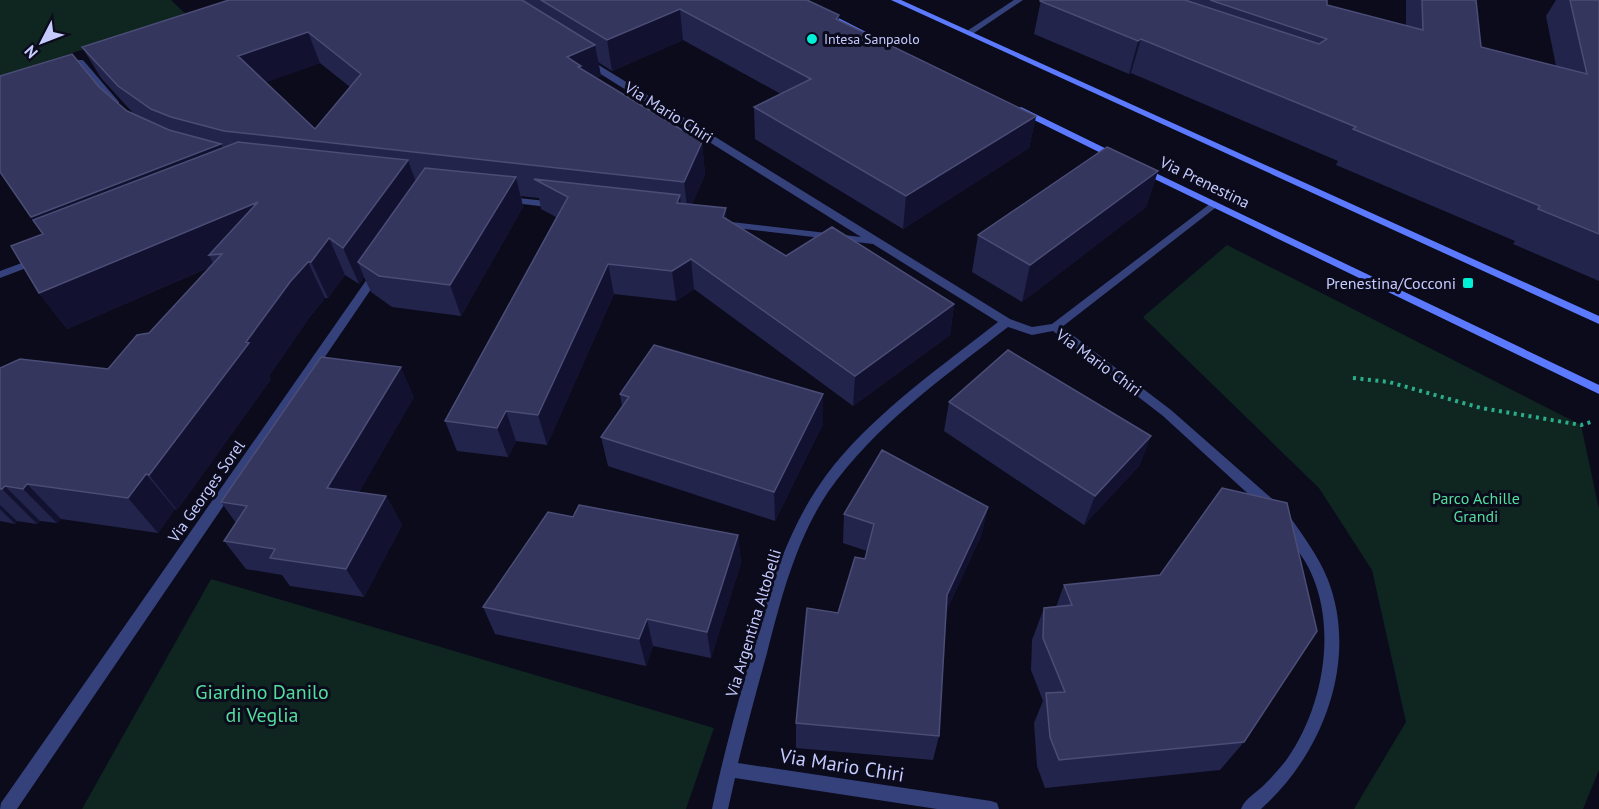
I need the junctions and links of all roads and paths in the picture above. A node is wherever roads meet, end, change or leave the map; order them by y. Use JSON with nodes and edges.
{"nodes":[{"id":1,"x":797,"y":0,"type":"edge"},
{"id":2,"x":895,"y":0,"type":"edge"},
{"id":3,"x":1019,"y":0,"type":"edge"},
{"id":4,"x":968,"y":33,"type":"junction"},
{"id":5,"x":880,"y":41,"type":"edge"},
{"id":6,"x":579,"y":56,"type":"edge"},
{"id":7,"x":91,"y":58,"type":"edge"},
{"id":8,"x":1010,"y":104,"type":"edge"},
{"id":9,"x":127,"y":117,"type":"edge"},
{"id":10,"x":492,"y":198,"type":"edge"},
{"id":11,"x":1214,"y":205,"type":"junction"},
{"id":12,"x":563,"y":206,"type":"edge"},
{"id":13,"x":717,"y":223,"type":"edge"},
{"id":14,"x":876,"y":241,"type":"junction"},
{"id":15,"x":53,"y":254,"type":"edge"},
{"id":16,"x":380,"y":267,"type":"edge"},
{"id":17,"x":0,"y":275,"type":"edge"},
{"id":18,"x":1599,"y":320,"type":"edge"},
{"id":19,"x":1006,"y":321,"type":"junction"},
{"id":20,"x":1055,"y":327,"type":"junction"},
{"id":21,"x":1353,"y":378,"type":"dead end"},
{"id":22,"x":1599,"y":390,"type":"edge"},
{"id":23,"x":1591,"y":423,"type":"dead end"},
{"id":24,"x":728,"y":769,"type":"junction"},
{"id":25,"x":7,"y":809,"type":"edge"},
{"id":26,"x":720,"y":809,"type":"edge"},
{"id":27,"x":991,"y":809,"type":"edge"},
{"id":28,"x":1250,"y":809,"type":"edge"}],
"edges":[{"from":1,"to":5,"type":"main road"},
{"from":2,"to":4,"type":"main road"},
{"from":3,"to":4,"type":"street"},
{"from":4,"to":18,"type":"main road"},
{"from":6,"to":14,"type":"street","name":"Via Mario Chiri"},
{"from":7,"to":9,"type":"street"},
{"from":8,"to":11,"type":"main road","name":"Via Prenestina"},
{"from":10,"to":12,"type":"street"},
{"from":11,"to":20,"type":"street"},
{"from":11,"to":22,"type":"main road","name":"Via Prenestina"},
{"from":13,"to":14,"type":"street"},
{"from":14,"to":19,"type":"street","name":"Via Mario Chiri"},
{"from":15,"to":17,"type":"street"},
{"from":16,"to":25,"type":"street","name":"Via Georges Sorel"},
{"from":19,"to":20,"type":"street","name":"Via Mario Chiri"},
{"from":19,"to":24,"type":"street","name":"Via Argentina Altobelli"},
{"from":20,"to":28,"type":"street","name":"Via Mario Chiri"},
{"from":21,"to":23,"type":"path"},
{"from":24,"to":26,"type":"street"},
{"from":24,"to":27,"type":"street","name":"Via Mario Chiri"}]}
